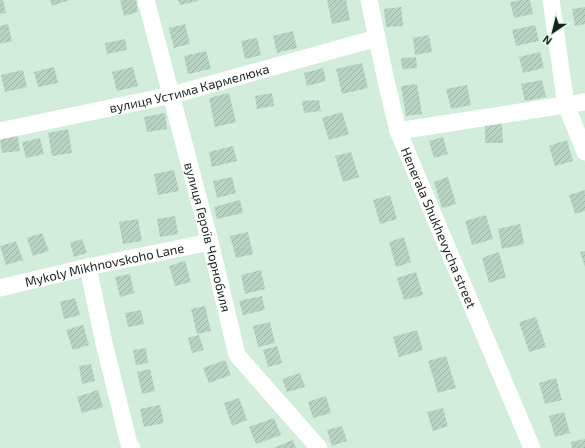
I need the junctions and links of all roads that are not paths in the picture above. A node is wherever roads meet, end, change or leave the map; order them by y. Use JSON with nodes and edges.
{"nodes":[{"id":1,"x":146,"y":0,"type":"edge"},
{"id":2,"x":369,"y":0,"type":"edge"},
{"id":3,"x":551,"y":0,"type":"edge"},
{"id":4,"x":377,"y":38,"type":"junction"},
{"id":5,"x":172,"y":95,"type":"junction"},
{"id":6,"x":585,"y":102,"type":"edge"},
{"id":7,"x":566,"y":105,"type":"junction"},
{"id":8,"x":0,"y":131,"type":"edge"},
{"id":9,"x":398,"y":131,"type":"junction"},
{"id":10,"x":585,"y":152,"type":"edge"},
{"id":11,"x":210,"y":242,"type":"junction"},
{"id":12,"x":88,"y":267,"type":"junction"},
{"id":13,"x":0,"y":288,"type":"edge"},
{"id":14,"x":132,"y":448,"type":"edge"},
{"id":15,"x":319,"y":448,"type":"edge"},
{"id":16,"x":532,"y":448,"type":"edge"}],
"edges":[{"from":1,"to":5,"type":"street","name":"вулиця Героїв Чорнобиля"},
{"from":2,"to":4,"type":"street","name":"Henerala Shukhevycha street"},
{"from":3,"to":7,"type":"street"},
{"from":4,"to":5,"type":"street","name":"вулиця Устима Кармелюка"},
{"from":4,"to":9,"type":"street","name":"Henerala Shukhevycha street"},
{"from":5,"to":8,"type":"street","name":"вулиця Устима Кармелюка"},
{"from":5,"to":11,"type":"street","name":"вулиця Героїв Чорнобиля"},
{"from":6,"to":7,"type":"street"},
{"from":7,"to":9,"type":"street"},
{"from":7,"to":10,"type":"street"},
{"from":9,"to":16,"type":"street","name":"Henerala Shukhevycha street"},
{"from":11,"to":12,"type":"street","name":"Mykoly Mikhnovskoho Lane"},
{"from":11,"to":15,"type":"street","name":"вулиця Героїв Чорнобиля"},
{"from":12,"to":13,"type":"street","name":"Mykoly Mikhnovskoho Lane"},
{"from":12,"to":14,"type":"street"}]}
